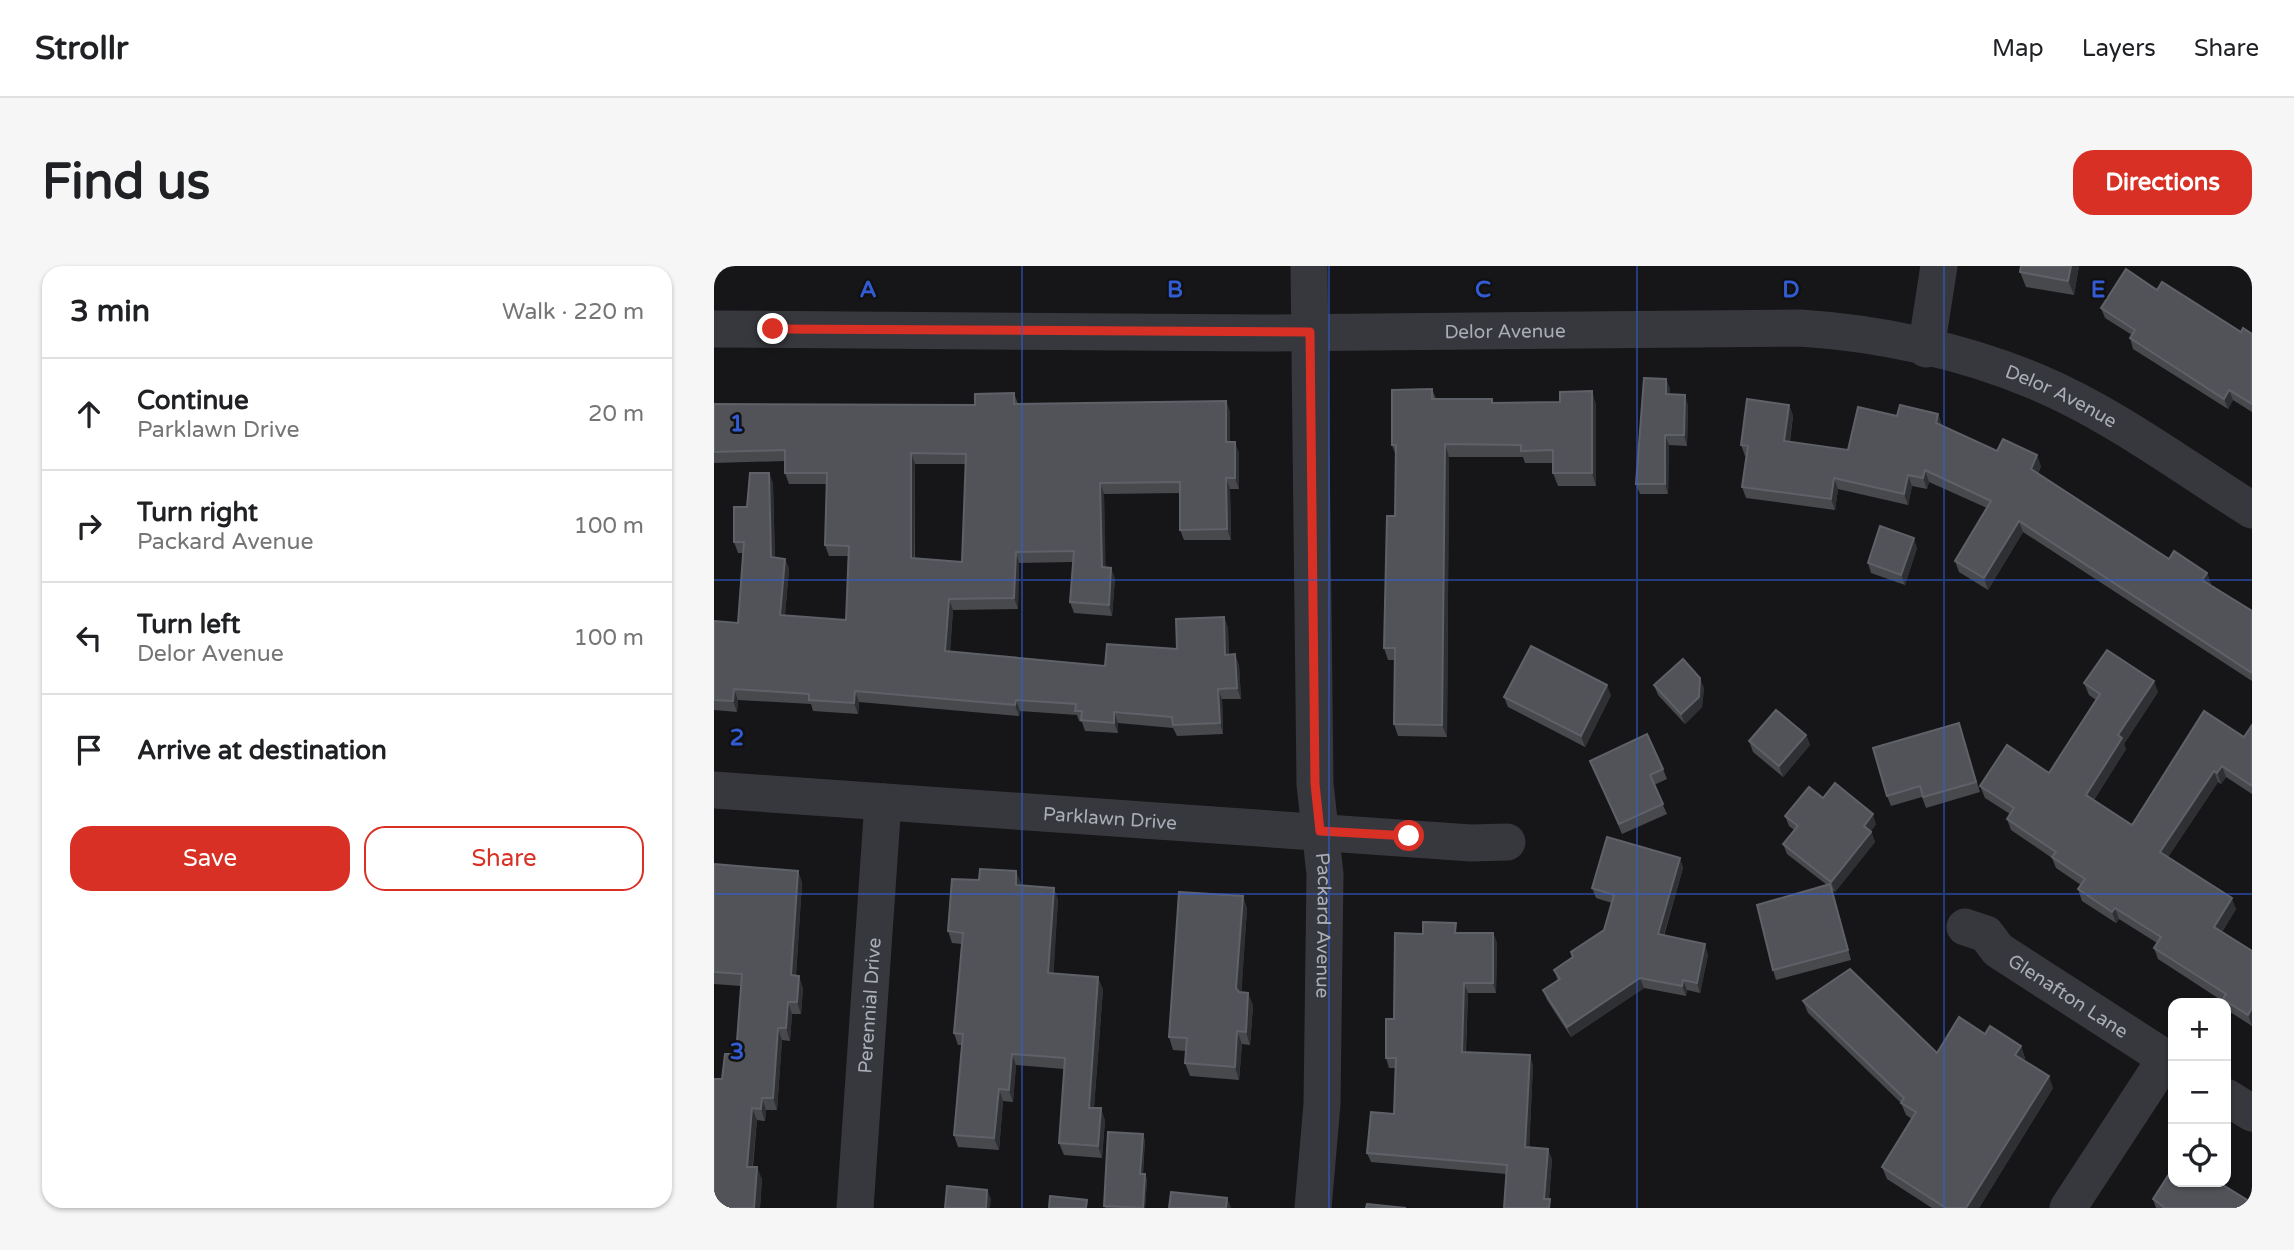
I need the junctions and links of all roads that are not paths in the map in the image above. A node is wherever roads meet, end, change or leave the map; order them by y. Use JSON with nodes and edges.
{"nodes":[{"id":1,"x":1309,"y":266,"type":"edge"},
{"id":2,"x":1939,"y":266,"type":"edge"},
{"id":3,"x":714,"y":329,"type":"edge"},
{"id":4,"x":1310,"y":332,"type":"junction"},
{"id":5,"x":1926,"y":349,"type":"junction"},
{"id":6,"x":2252,"y":510,"type":"edge"},
{"id":7,"x":714,"y":790,"type":"edge"},
{"id":8,"x":883,"y":802,"type":"junction"},
{"id":9,"x":1320,"y":831,"type":"junction"},
{"id":10,"x":1507,"y":842,"type":"dead end"},
{"id":11,"x":1965,"y":927,"type":"dead end"},
{"id":12,"x":2168,"y":1059,"type":"edge"},
{"id":13,"x":2169,"y":1061,"type":"edge"},
{"id":14,"x":2231,"y":1100,"type":"edge"},
{"id":15,"x":2252,"y":1113,"type":"edge"},
{"id":16,"x":855,"y":1208,"type":"edge"},
{"id":17,"x":1313,"y":1208,"type":"edge"},
{"id":18,"x":2068,"y":1208,"type":"edge"}],
"edges":[{"from":1,"to":4,"type":"street","name":"Packard Avenue"},
{"from":2,"to":5,"type":"street"},
{"from":3,"to":4,"type":"street","name":"Delor Avenue"},
{"from":4,"to":5,"type":"street","name":"Delor Avenue"},
{"from":4,"to":9,"type":"street","name":"Packard Avenue"},
{"from":5,"to":6,"type":"street","name":"Delor Avenue"},
{"from":7,"to":8,"type":"street","name":"Parklawn Drive"},
{"from":8,"to":9,"type":"street","name":"Parklawn Drive"},
{"from":8,"to":16,"type":"street","name":"Perennial Drive"},
{"from":9,"to":10,"type":"street","name":"Parklawn Drive"},
{"from":9,"to":17,"type":"street","name":"Packard Avenue"},
{"from":11,"to":12,"type":"street","name":"Glenafton Lane"},
{"from":13,"to":18,"type":"street"},
{"from":14,"to":15,"type":"street"}]}
